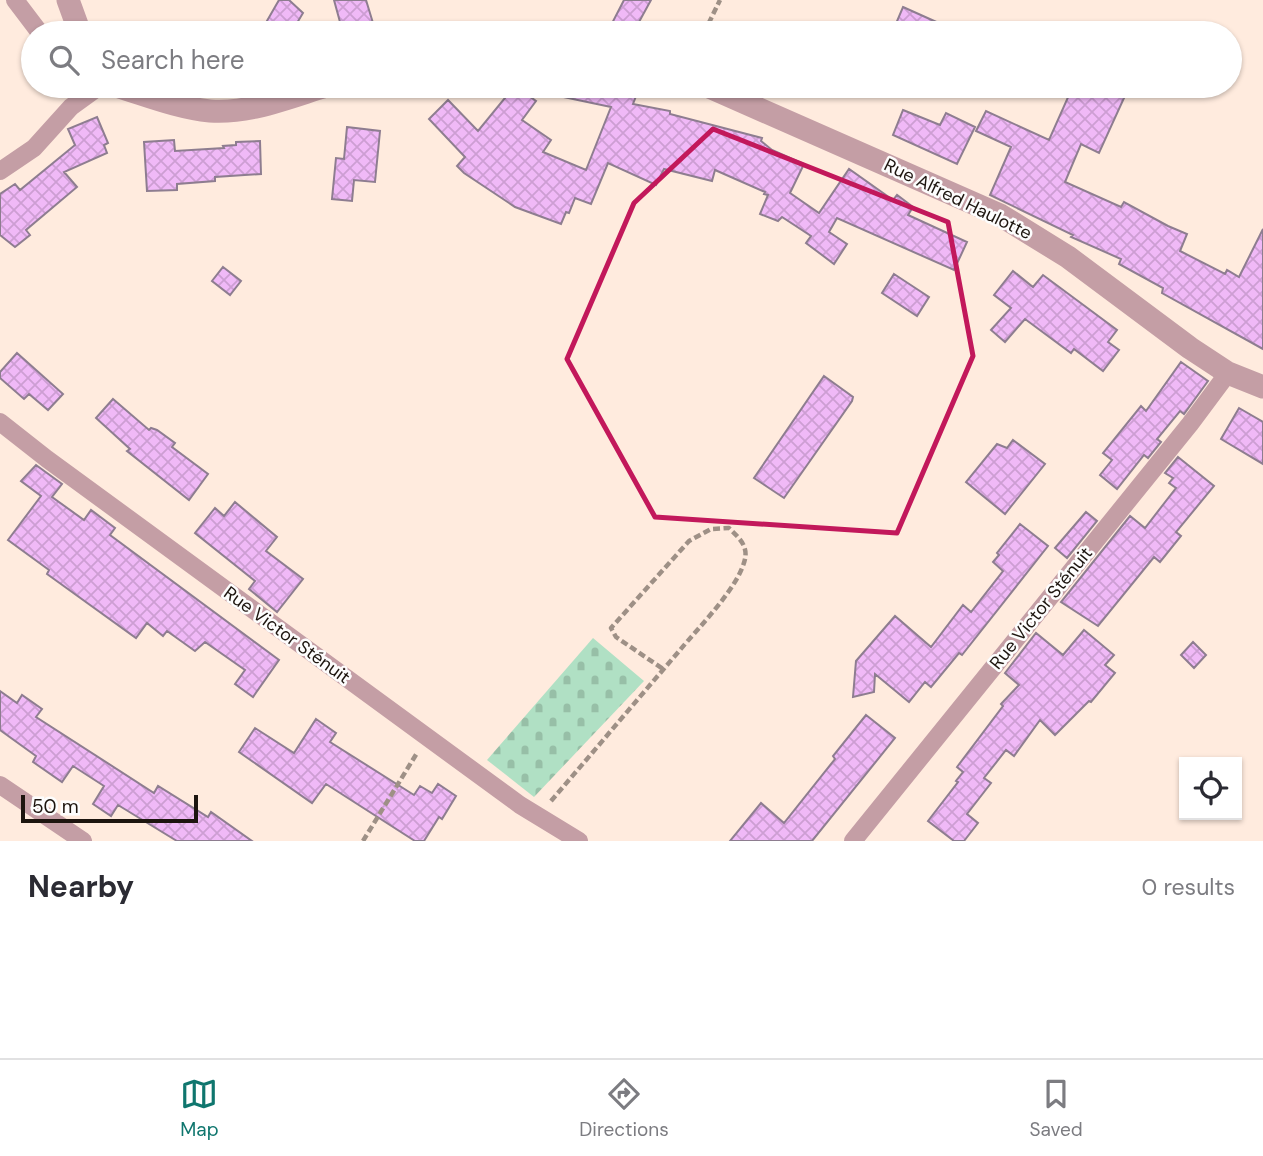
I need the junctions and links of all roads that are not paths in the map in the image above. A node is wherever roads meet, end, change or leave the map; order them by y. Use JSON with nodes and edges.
{"nodes":[{"id":1,"x":15,"y":0,"type":"edge"},
{"id":2,"x":68,"y":0,"type":"edge"},
{"id":3,"x":31,"y":21,"type":"edge"},
{"id":4,"x":76,"y":21,"type":"edge"},
{"id":5,"x":79,"y":98,"type":"edge"},
{"id":6,"x":157,"y":98,"type":"edge"},
{"id":7,"x":284,"y":98,"type":"edge"},
{"id":8,"x":734,"y":98,"type":"edge"},
{"id":9,"x":0,"y":171,"type":"edge"},
{"id":10,"x":1228,"y":373,"type":"junction"},
{"id":11,"x":1263,"y":387,"type":"edge"},
{"id":12,"x":0,"y":422,"type":"edge"},
{"id":13,"x":0,"y":785,"type":"edge"},
{"id":14,"x":83,"y":841,"type":"edge"},
{"id":15,"x":579,"y":841,"type":"edge"},
{"id":16,"x":853,"y":841,"type":"edge"}],
"edges":[{"from":1,"to":3,"type":"street"},
{"from":2,"to":4,"type":"street"},
{"from":5,"to":9,"type":"street"},
{"from":6,"to":7,"type":"street"},
{"from":8,"to":10,"type":"street","name":"Rue Alfred Haulotte"},
{"from":10,"to":11,"type":"street","name":"Rue Alfred Haulotte"},
{"from":10,"to":16,"type":"street","name":"Rue Victor Sténuit"},
{"from":12,"to":15,"type":"street","name":"Rue Victor Sténuit"},
{"from":13,"to":14,"type":"street"}]}
